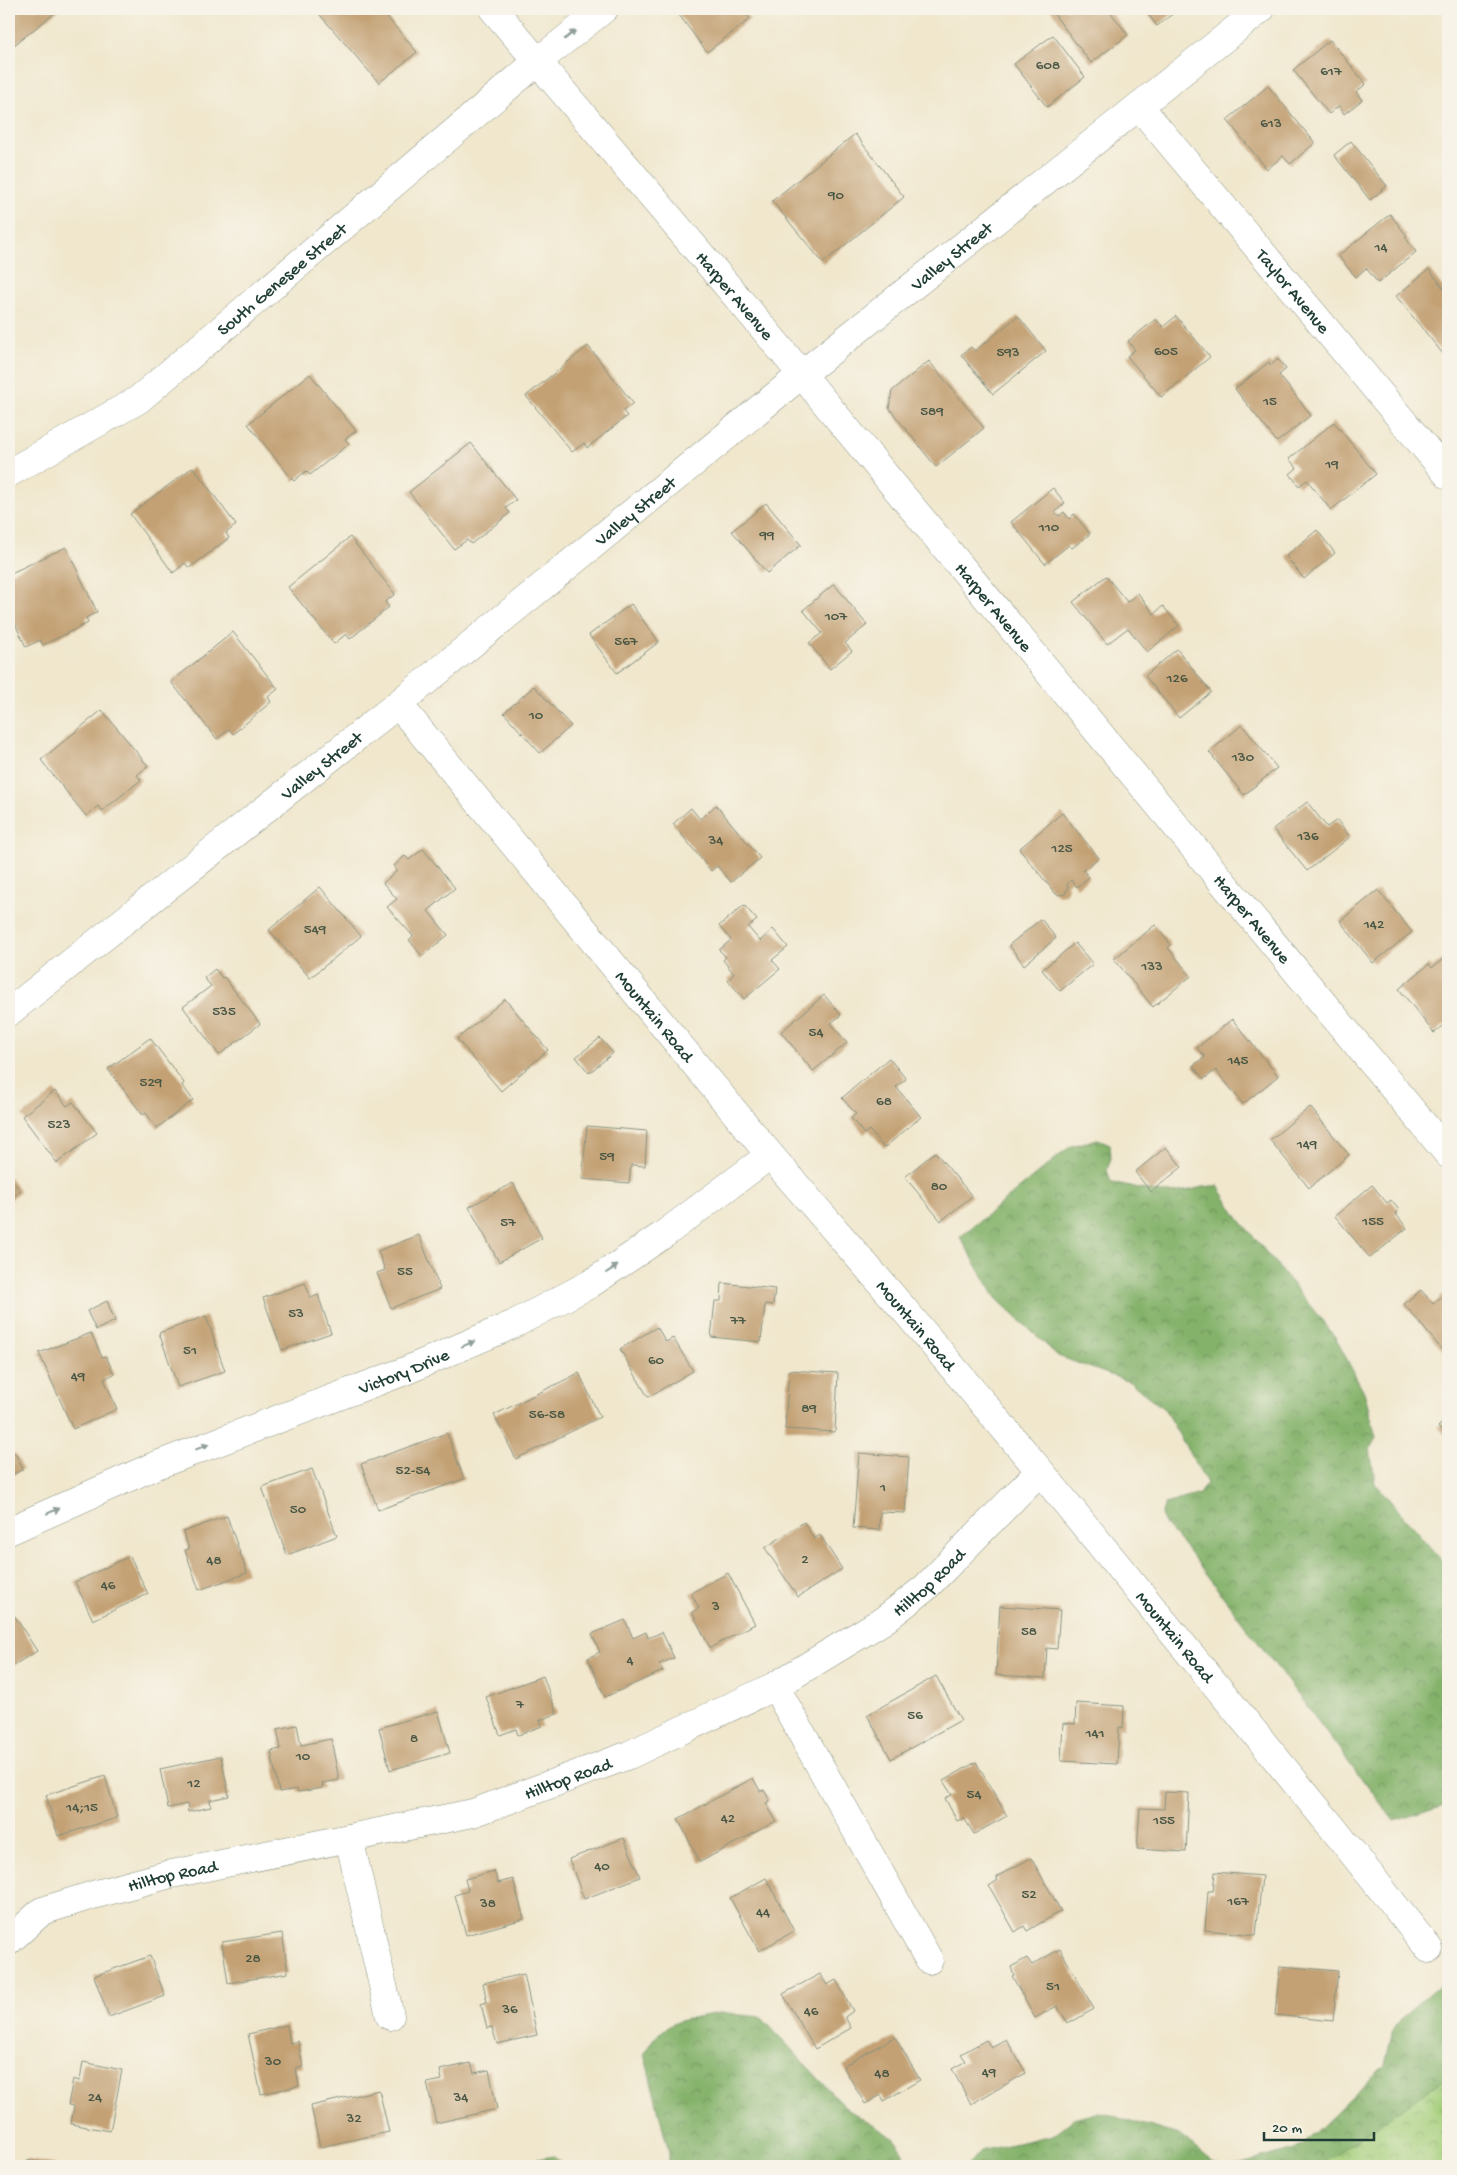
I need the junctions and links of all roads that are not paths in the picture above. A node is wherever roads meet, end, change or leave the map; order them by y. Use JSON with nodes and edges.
{"nodes":[{"id":1,"x":492,"y":9,"type":"edge"},
{"id":2,"x":604,"y":9,"type":"edge"},
{"id":3,"x":1261,"y":9,"type":"edge"},
{"id":4,"x":537,"y":62,"type":"junction"},
{"id":5,"x":1138,"y":106,"type":"junction"},
{"id":6,"x":801,"y":375,"type":"junction"},
{"id":7,"x":9,"y":472,"type":"edge"},
{"id":8,"x":1448,"y":475,"type":"edge"},
{"id":9,"x":398,"y":704,"type":"junction"},
{"id":10,"x":9,"y":1012,"type":"edge"},
{"id":11,"x":1448,"y":1154,"type":"edge"},
{"id":12,"x":770,"y":1155,"type":"junction"},
{"id":13,"x":1040,"y":1471,"type":"junction"},
{"id":14,"x":9,"y":1531,"type":"edge"},
{"id":15,"x":775,"y":1686,"type":"junction"},
{"id":16,"x":348,"y":1838,"type":"junction"},
{"id":17,"x":9,"y":1941,"type":"edge"},
{"id":18,"x":1429,"y":1949,"type":"dead end"},
{"id":19,"x":929,"y":1960,"type":"dead end"},
{"id":20,"x":390,"y":2016,"type":"dead end"}],
"edges":[{"from":1,"to":4,"type":"street","name":"Harper Avenue"},
{"from":4,"to":2,"type":"street","name":"South Genesee Street","one_way":true},
{"from":3,"to":5,"type":"street","name":"Valley Street"},
{"from":4,"to":6,"type":"street","name":"Harper Avenue"},
{"from":4,"to":7,"type":"street","name":"South Genesee Street"},
{"from":5,"to":6,"type":"street","name":"Valley Street"},
{"from":5,"to":8,"type":"street","name":"Taylor Avenue"},
{"from":6,"to":9,"type":"street","name":"Valley Street"},
{"from":6,"to":11,"type":"street","name":"Harper Avenue"},
{"from":9,"to":10,"type":"street","name":"Valley Street"},
{"from":9,"to":12,"type":"street","name":"Mountain Road"},
{"from":12,"to":13,"type":"street","name":"Mountain Road"},
{"from":14,"to":12,"type":"street","name":"Victory Drive","one_way":true},
{"from":13,"to":15,"type":"street","name":"Hilltop Road"},
{"from":13,"to":18,"type":"street","name":"Mountain Road"},
{"from":15,"to":16,"type":"street","name":"Hilltop Road"},
{"from":15,"to":19,"type":"street"},
{"from":16,"to":17,"type":"street","name":"Hilltop Road"},
{"from":16,"to":20,"type":"street"}]}
